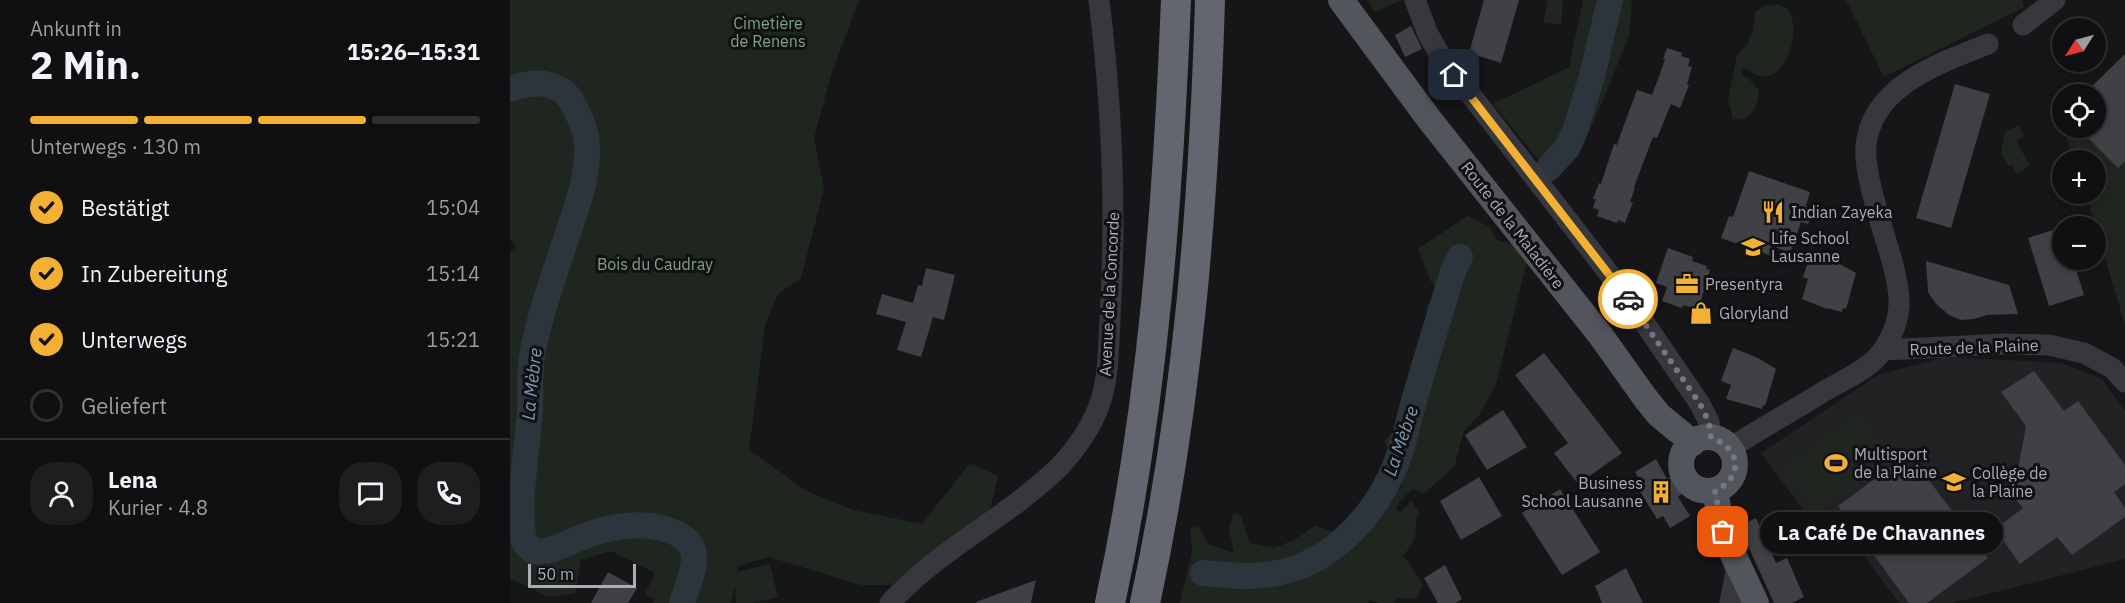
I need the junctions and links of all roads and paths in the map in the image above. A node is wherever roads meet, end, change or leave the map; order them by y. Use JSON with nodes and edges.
{"nodes":[{"id":1,"x":1098,"y":0,"type":"edge"},
{"id":2,"x":1176,"y":0,"type":"edge"},
{"id":3,"x":1210,"y":0,"type":"edge"},
{"id":4,"x":1341,"y":0,"type":"edge"},
{"id":5,"x":1415,"y":0,"type":"edge"},
{"id":6,"x":2055,"y":0,"type":"edge"},
{"id":7,"x":2023,"y":25,"type":"dead end"},
{"id":8,"x":1988,"y":44,"type":"dead end"},
{"id":9,"x":1884,"y":350,"type":"junction"},
{"id":10,"x":2125,"y":382,"type":"edge"},
{"id":11,"x":1711,"y":443,"type":"junction"},
{"id":12,"x":1715,"y":491,"type":"junction"},
{"id":13,"x":1723,"y":532,"type":"junction"},
{"id":14,"x":890,"y":603,"type":"edge"},
{"id":15,"x":1110,"y":603,"type":"edge"},
{"id":16,"x":1145,"y":603,"type":"edge"},
{"id":17,"x":1730,"y":603,"type":"edge"},
{"id":18,"x":1756,"y":603,"type":"edge"}],
"edges":[{"from":1,"to":14,"type":"street","name":"Avenue de la Concorde"},
{"from":2,"to":15,"type":"highway"},
{"from":3,"to":16,"type":"highway"},
{"from":4,"to":11,"type":"main road","name":"Route de la Maladière"},
{"from":5,"to":11,"type":"street"},
{"from":6,"to":7,"type":"street"},
{"from":8,"to":9,"type":"street"},
{"from":9,"to":10,"type":"street","name":"Route de la Plaine"},
{"from":9,"to":11,"type":"street"},
{"from":11,"to":12,"type":"main road"},
{"from":11,"to":12,"type":"main road"},
{"from":12,"to":13,"type":"main road"},
{"from":13,"to":17,"type":"street"},
{"from":13,"to":18,"type":"main road"}]}
